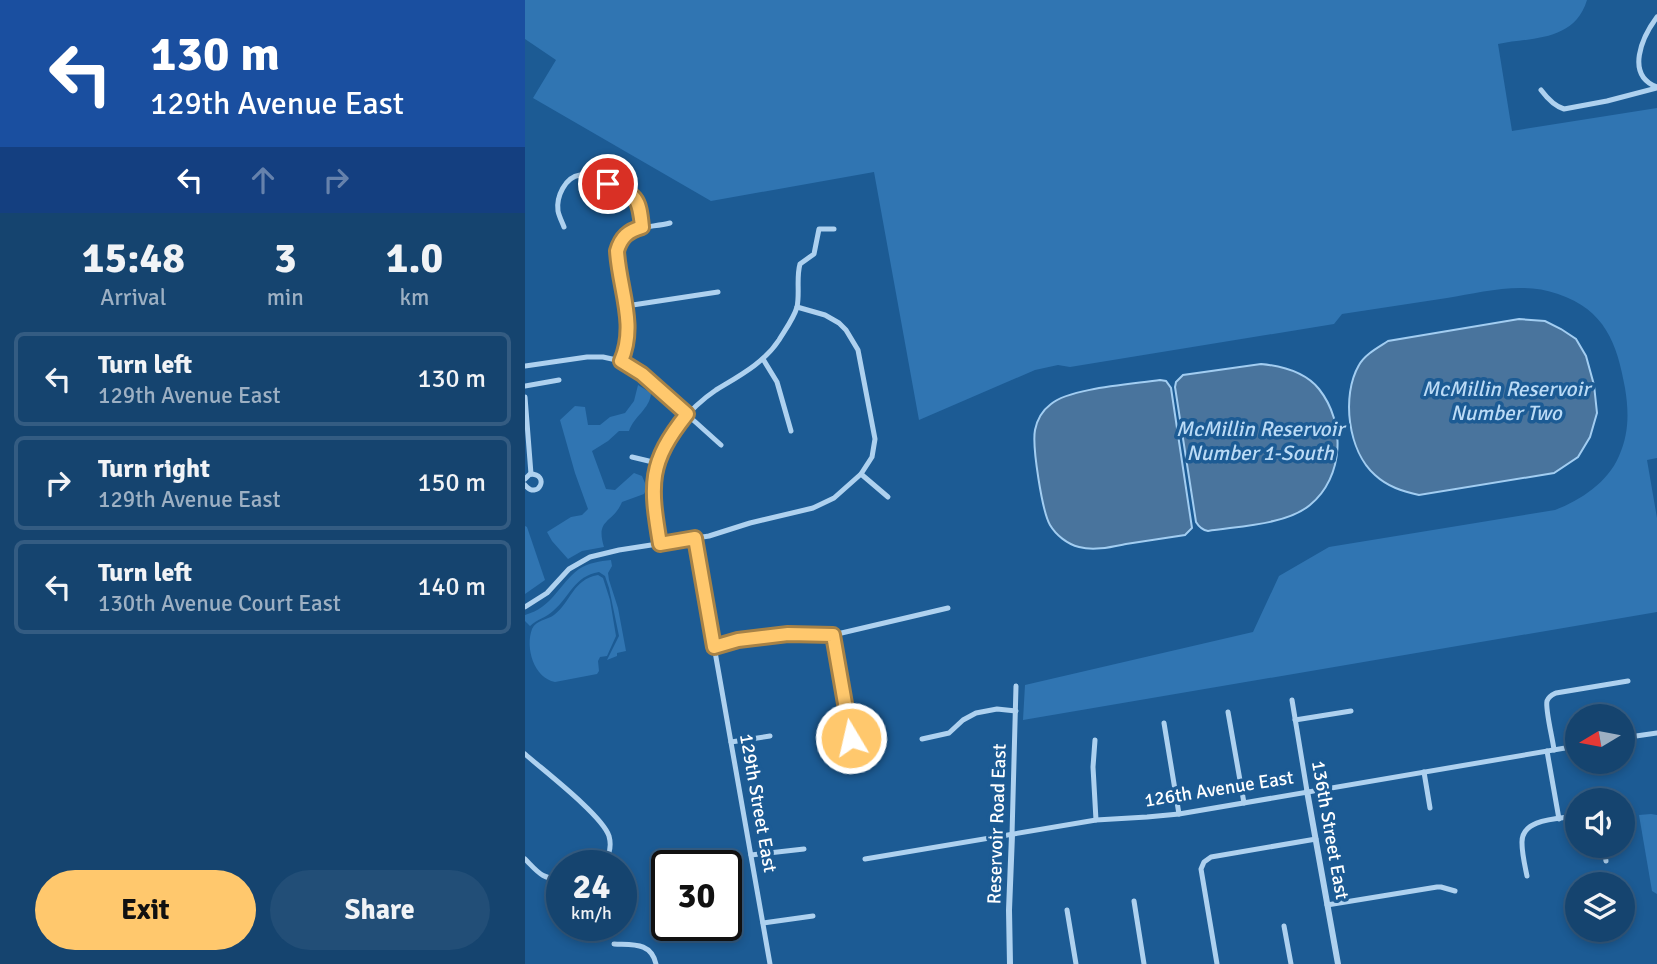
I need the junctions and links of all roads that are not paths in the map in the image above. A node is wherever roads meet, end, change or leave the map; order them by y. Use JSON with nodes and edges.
{"nodes":[{"id":1,"x":1657,"y":17,"type":"edge"},
{"id":2,"x":1657,"y":88,"type":"edge"},
{"id":3,"x":1541,"y":90,"type":"dead end"},
{"id":4,"x":670,"y":223,"type":"dead end"},
{"id":5,"x":564,"y":227,"type":"dead end"},
{"id":6,"x":642,"y":227,"type":"junction"},
{"id":7,"x":834,"y":229,"type":"dead end"},
{"id":8,"x":718,"y":292,"type":"dead end"},
{"id":9,"x":626,"y":306,"type":"junction"},
{"id":10,"x":797,"y":307,"type":"junction"},
{"id":11,"x":763,"y":359,"type":"junction"},
{"id":12,"x":621,"y":361,"type":"junction"},
{"id":13,"x":525,"y":366,"type":"edge"},
{"id":14,"x":559,"y":380,"type":"dead end"},
{"id":15,"x":525,"y":386,"type":"edge"},
{"id":16,"x":525,"y":397,"type":"edge"},
{"id":17,"x":687,"y":414,"type":"junction"},
{"id":18,"x":791,"y":431,"type":"dead end"},
{"id":19,"x":721,"y":445,"type":"dead end"},
{"id":20,"x":632,"y":457,"type":"dead end"},
{"id":21,"x":657,"y":463,"type":"junction"},
{"id":22,"x":531,"y":474,"type":"junction"},
{"id":23,"x":861,"y":474,"type":"junction"},
{"id":24,"x":525,"y":479,"type":"edge"},
{"id":25,"x":525,"y":485,"type":"edge"},
{"id":26,"x":888,"y":497,"type":"dead end"},
{"id":27,"x":695,"y":538,"type":"junction"},
{"id":28,"x":660,"y":544,"type":"junction"},
{"id":29,"x":525,"y":607,"type":"edge"},
{"id":30,"x":948,"y":608,"type":"dead end"},
{"id":31,"x":833,"y":635,"type":"junction"},
{"id":32,"x":714,"y":647,"type":"junction"},
{"id":33,"x":1628,"y":681,"type":"dead end"},
{"id":34,"x":1017,"y":686,"type":"dead end"},
{"id":35,"x":1292,"y":700,"type":"dead end"},
{"id":36,"x":1016,"y":710,"type":"junction"},
{"id":37,"x":1351,"y":711,"type":"dead end"},
{"id":38,"x":1228,"y":712,"type":"dead end"},
{"id":39,"x":1295,"y":720,"type":"junction"},
{"id":40,"x":1164,"y":723,"type":"dead end"},
{"id":41,"x":1657,"y":733,"type":"edge"},
{"id":42,"x":770,"y":736,"type":"dead end"},
{"id":43,"x":1635,"y":736,"type":"edge"},
{"id":44,"x":851,"y":738,"type":"dead end"},
{"id":45,"x":922,"y":739,"type":"dead end"},
{"id":46,"x":1095,"y":740,"type":"dead end"},
{"id":47,"x":731,"y":742,"type":"junction"},
{"id":48,"x":1565,"y":748,"type":"edge"},
{"id":49,"x":1551,"y":751,"type":"junction"},
{"id":50,"x":525,"y":754,"type":"edge"},
{"id":51,"x":1424,"y":772,"type":"junction"},
{"id":52,"x":1307,"y":791,"type":"junction"},
{"id":53,"x":1244,"y":803,"type":"junction"},
{"id":54,"x":1430,"y":808,"type":"dead end"},
{"id":55,"x":1179,"y":814,"type":"junction"},
{"id":56,"x":1565,"y":818,"type":"edge"},
{"id":57,"x":1559,"y":819,"type":"junction"},
{"id":58,"x":1096,"y":820,"type":"junction"},
{"id":59,"x":1012,"y":835,"type":"junction"},
{"id":60,"x":1316,"y":839,"type":"junction"},
{"id":61,"x":804,"y":849,"type":"dead end"},
{"id":62,"x":609,"y":850,"type":"edge"},
{"id":63,"x":751,"y":855,"type":"junction"},
{"id":64,"x":1605,"y":858,"type":"edge"},
{"id":65,"x":525,"y":859,"type":"edge"},
{"id":66,"x":865,"y":859,"type":"dead end"},
{"id":67,"x":1606,"y":862,"type":"dead end"},
{"id":68,"x":1527,"y":876,"type":"dead end"},
{"id":69,"x":546,"y":878,"type":"edge"},
{"id":70,"x":1455,"y":891,"type":"dead end"},
{"id":71,"x":1134,"y":901,"type":"dead end"},
{"id":72,"x":1327,"y":905,"type":"junction"},
{"id":73,"x":1067,"y":910,"type":"dead end"},
{"id":74,"x":813,"y":916,"type":"dead end"},
{"id":75,"x":763,"y":923,"type":"junction"},
{"id":76,"x":1284,"y":926,"type":"dead end"},
{"id":77,"x":614,"y":944,"type":"dead end"},
{"id":78,"x":656,"y":964,"type":"edge"},
{"id":79,"x":770,"y":964,"type":"edge"},
{"id":80,"x":1010,"y":964,"type":"edge"},
{"id":81,"x":1076,"y":964,"type":"edge"},
{"id":82,"x":1144,"y":964,"type":"edge"},
{"id":83,"x":1217,"y":964,"type":"edge"},
{"id":84,"x":1291,"y":964,"type":"edge"},
{"id":85,"x":1338,"y":964,"type":"edge"}],
"edges":[{"from":1,"to":2,"type":"street"},
{"from":2,"to":3,"type":"street"},
{"from":4,"to":6,"type":"street"},
{"from":5,"to":6,"type":"street"},
{"from":6,"to":9,"type":"street"},
{"from":7,"to":10,"type":"street"},
{"from":8,"to":9,"type":"street"},
{"from":9,"to":12,"type":"street"},
{"from":10,"to":11,"type":"street"},
{"from":10,"to":23,"type":"street"},
{"from":11,"to":17,"type":"street"},
{"from":11,"to":18,"type":"street"},
{"from":12,"to":13,"type":"street"},
{"from":12,"to":17,"type":"street"},
{"from":14,"to":15,"type":"street"},
{"from":16,"to":22,"type":"street"},
{"from":17,"to":19,"type":"street"},
{"from":17,"to":21,"type":"street"},
{"from":20,"to":21,"type":"street"},
{"from":21,"to":28,"type":"street"},
{"from":22,"to":24,"type":"street"},
{"from":22,"to":25,"type":"street"},
{"from":23,"to":26,"type":"street"},
{"from":23,"to":27,"type":"street"},
{"from":27,"to":28,"type":"street"},
{"from":27,"to":32,"type":"street","name":"129th Street East"},
{"from":28,"to":29,"type":"street"},
{"from":30,"to":31,"type":"street"},
{"from":31,"to":32,"type":"street"},
{"from":31,"to":44,"type":"street"},
{"from":32,"to":47,"type":"street","name":"129th Street East"},
{"from":33,"to":49,"type":"street"},
{"from":34,"to":36,"type":"street","name":"Reservoir Road East"},
{"from":35,"to":39,"type":"street","name":"136th Street East"},
{"from":36,"to":45,"type":"street"},
{"from":36,"to":59,"type":"street","name":"Reservoir Road East"},
{"from":37,"to":39,"type":"street"},
{"from":38,"to":53,"type":"street"},
{"from":39,"to":52,"type":"street","name":"136th Street East"},
{"from":40,"to":55,"type":"street"},
{"from":41,"to":43,"type":"street"},
{"from":42,"to":47,"type":"street"},
{"from":46,"to":58,"type":"street"},
{"from":47,"to":63,"type":"street","name":"129th Street East"},
{"from":48,"to":49,"type":"street","name":"126th Avenue East"},
{"from":49,"to":51,"type":"street","name":"126th Avenue East"},
{"from":49,"to":57,"type":"street"},
{"from":50,"to":62,"type":"street"},
{"from":51,"to":52,"type":"street","name":"126th Avenue East"},
{"from":51,"to":54,"type":"street"},
{"from":52,"to":53,"type":"street","name":"126th Avenue East"},
{"from":52,"to":60,"type":"street","name":"136th Street East"},
{"from":53,"to":55,"type":"street","name":"126th Avenue East"},
{"from":55,"to":58,"type":"street","name":"126th Avenue East"},
{"from":56,"to":57,"type":"street"},
{"from":57,"to":68,"type":"street"},
{"from":58,"to":59,"type":"street","name":"126th Avenue East"},
{"from":59,"to":66,"type":"street","name":"126th Avenue East"},
{"from":59,"to":80,"type":"street","name":"Reservoir Road East"},
{"from":60,"to":72,"type":"street","name":"136th Street East"},
{"from":60,"to":83,"type":"street"},
{"from":61,"to":63,"type":"street"},
{"from":63,"to":75,"type":"street","name":"129th Street East"},
{"from":64,"to":67,"type":"street"},
{"from":65,"to":69,"type":"street"},
{"from":70,"to":72,"type":"street"},
{"from":71,"to":82,"type":"street"},
{"from":72,"to":85,"type":"street","name":"136th Street East"},
{"from":73,"to":81,"type":"street"},
{"from":74,"to":75,"type":"street"},
{"from":75,"to":79,"type":"street","name":"129th Street East"},
{"from":76,"to":84,"type":"street"},
{"from":77,"to":78,"type":"street"}]}
